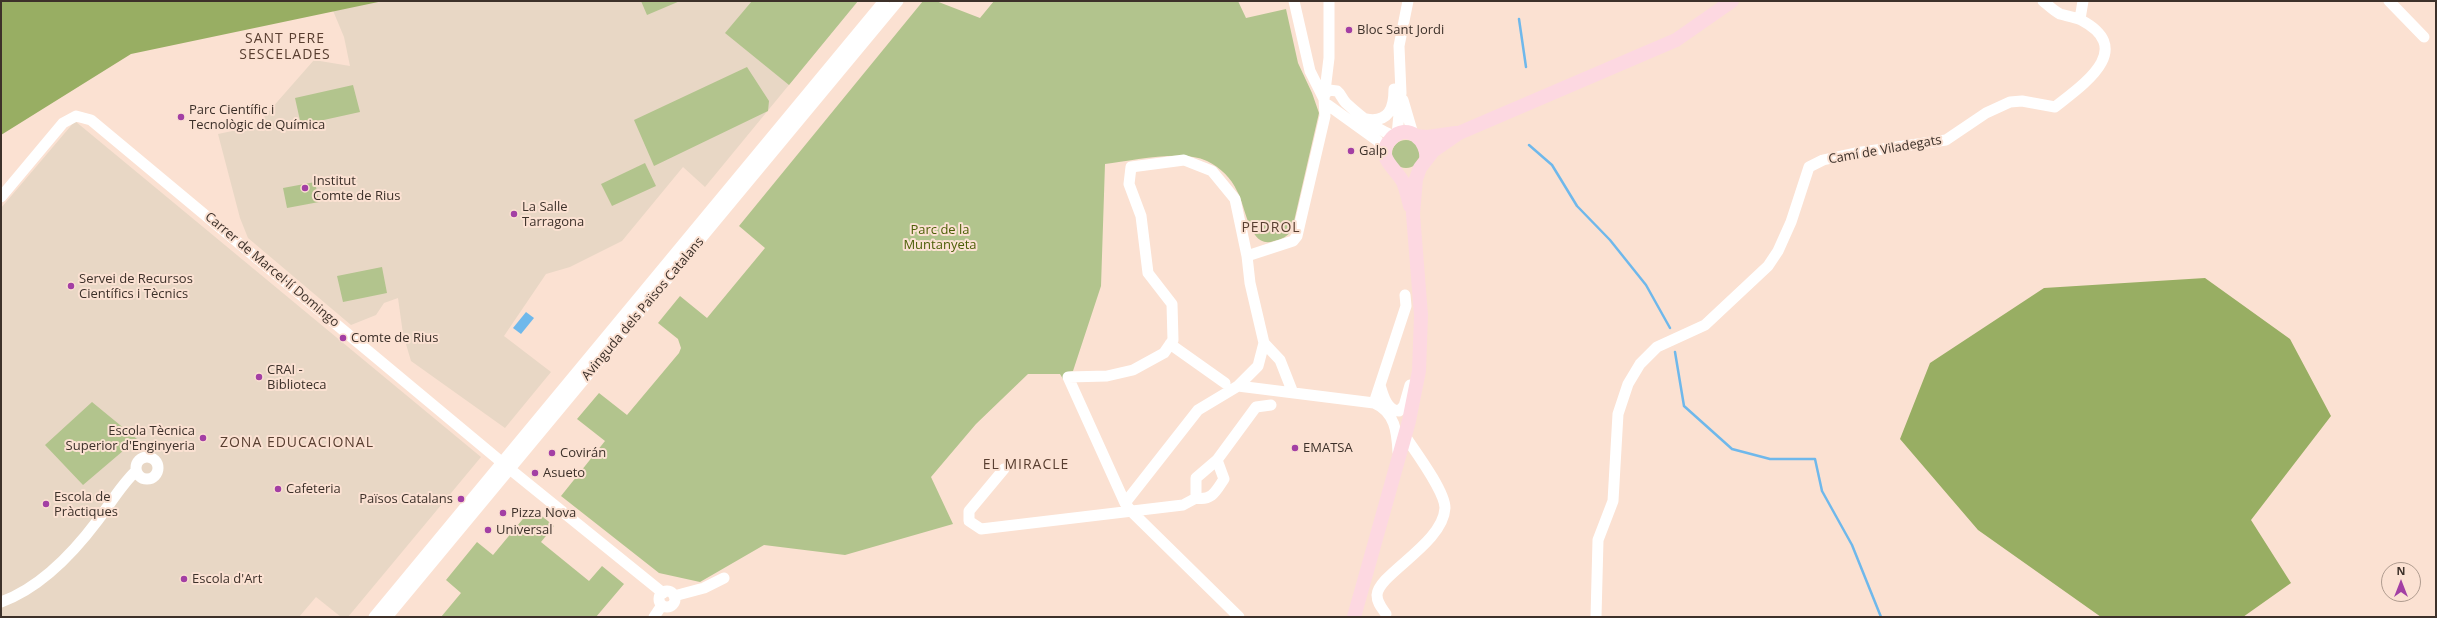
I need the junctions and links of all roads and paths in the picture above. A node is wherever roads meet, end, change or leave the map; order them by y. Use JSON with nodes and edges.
{"nodes":[{"id":1,"x":884,"y":1,"type":"edge"},
{"id":2,"x":898,"y":1,"type":"edge"},
{"id":3,"x":1294,"y":1,"type":"edge"},
{"id":4,"x":1329,"y":1,"type":"edge"},
{"id":5,"x":1408,"y":1,"type":"edge"},
{"id":6,"x":1732,"y":1,"type":"edge"},
{"id":7,"x":2043,"y":1,"type":"edge"},
{"id":8,"x":2083,"y":1,"type":"edge"},
{"id":9,"x":2389,"y":1,"type":"edge"},
{"id":10,"x":2080,"y":19,"type":"junction"},
{"id":11,"x":2424,"y":37,"type":"dead end"},
{"id":12,"x":1329,"y":58,"type":"junction"},
{"id":13,"x":1399,"y":65,"type":"junction"},
{"id":14,"x":1312,"y":66,"type":"junction"},
{"id":15,"x":1401,"y":94,"type":"junction"},
{"id":16,"x":1331,"y":99,"type":"junction"},
{"id":17,"x":1366,"y":119,"type":"junction"},
{"id":18,"x":1459,"y":133,"type":"junction"},
{"id":19,"x":1396,"y":135,"type":"junction"},
{"id":20,"x":1415,"y":135,"type":"junction"},
{"id":21,"x":1385,"y":154,"type":"junction"},
{"id":22,"x":1423,"y":164,"type":"junction"},
{"id":23,"x":1394,"y":170,"type":"junction"},
{"id":24,"x":1,"y":197,"type":"edge"},
{"id":25,"x":1413,"y":214,"type":"junction"},
{"id":26,"x":1247,"y":256,"type":"junction"},
{"id":27,"x":1405,"y":295,"type":"dead end"},
{"id":28,"x":1264,"y":343,"type":"junction"},
{"id":29,"x":1170,"y":344,"type":"junction"},
{"id":30,"x":1421,"y":348,"type":"junction"},
{"id":31,"x":1225,"y":383,"type":"dead end"},
{"id":32,"x":1380,"y":385,"type":"junction"},
{"id":33,"x":1238,"y":386,"type":"junction"},
{"id":34,"x":1293,"y":393,"type":"junction"},
{"id":35,"x":1374,"y":403,"type":"junction"},
{"id":36,"x":1271,"y":405,"type":"dead end"},
{"id":37,"x":1401,"y":411,"type":"junction"},
{"id":38,"x":1395,"y":425,"type":"junction"},
{"id":39,"x":1405,"y":436,"type":"junction"},
{"id":40,"x":1399,"y":459,"type":"junction"},
{"id":41,"x":1217,"y":460,"type":"junction"},
{"id":42,"x":506,"y":466,"type":"junction"},
{"id":43,"x":1004,"y":469,"type":"dead end"},
{"id":44,"x":136,"y":471,"type":"dead end"},
{"id":45,"x":1196,"y":498,"type":"junction"},
{"id":46,"x":1128,"y":507,"type":"junction"},
{"id":47,"x":724,"y":578,"type":"dead end"},
{"id":48,"x":663,"y":593,"type":"junction"},
{"id":49,"x":674,"y":596,"type":"junction"},
{"id":50,"x":1,"y":602,"type":"edge"},
{"id":51,"x":662,"y":605,"type":"junction"},
{"id":52,"x":1386,"y":614,"type":"dead end"},
{"id":53,"x":374,"y":617,"type":"edge"},
{"id":54,"x":387,"y":617,"type":"edge"},
{"id":55,"x":654,"y":617,"type":"edge"},
{"id":56,"x":1238,"y":617,"type":"edge"},
{"id":57,"x":1354,"y":617,"type":"edge"},
{"id":58,"x":1596,"y":617,"type":"edge"}],
"edges":[{"from":1,"to":42,"type":"street","name":"Avinguda dels Països Catalans"},
{"from":2,"to":42,"type":"street","name":"Avinguda dels Països Catalans"},
{"from":3,"to":14,"type":"street"},
{"from":4,"to":12,"type":"street"},
{"from":5,"to":13,"type":"street"},
{"from":6,"to":18,"type":"main road"},
{"from":7,"to":10,"type":"street"},
{"from":8,"to":10,"type":"street"},
{"from":9,"to":11,"type":"street"},
{"from":10,"to":58,"type":"street","name":"Camí de Viladegats"},
{"from":12,"to":14,"type":"street"},
{"from":12,"to":16,"type":"street"},
{"from":12,"to":16,"type":"street"},
{"from":13,"to":15,"type":"street"},
{"from":13,"to":17,"type":"street"},
{"from":14,"to":16,"type":"street"},
{"from":14,"to":16,"type":"street"},
{"from":15,"to":19,"type":"street"},
{"from":15,"to":20,"type":"street"},
{"from":16,"to":17,"type":"street"},
{"from":16,"to":21,"type":"street"},
{"from":16,"to":26,"type":"street"},
{"from":17,"to":19,"type":"street"},
{"from":18,"to":20,"type":"main road"},
{"from":18,"to":22,"type":"main road"},
{"from":19,"to":20,"type":"main road"},
{"from":19,"to":21,"type":"main road"},
{"from":20,"to":22,"type":"main road"},
{"from":21,"to":23,"type":"main road"},
{"from":22,"to":23,"type":"main road"},
{"from":22,"to":25,"type":"main road"},
{"from":23,"to":25,"type":"main road"},
{"from":24,"to":42,"type":"street","name":"Carrer de Marcel·lí Domingo"},
{"from":25,"to":30,"type":"main road"},
{"from":26,"to":28,"type":"street"},
{"from":26,"to":29,"type":"street"},
{"from":27,"to":32,"type":"street"},
{"from":28,"to":33,"type":"street"},
{"from":28,"to":34,"type":"street"},
{"from":29,"to":31,"type":"street"},
{"from":29,"to":46,"type":"street"},
{"from":30,"to":37,"type":"street"},
{"from":30,"to":39,"type":"main road"},
{"from":32,"to":35,"type":"street"},
{"from":32,"to":37,"type":"street"},
{"from":33,"to":34,"type":"street"},
{"from":33,"to":46,"type":"street"},
{"from":34,"to":35,"type":"street"},
{"from":35,"to":38,"type":"street"},
{"from":36,"to":41,"type":"street"},
{"from":37,"to":38,"type":"street"},
{"from":38,"to":40,"type":"street"},
{"from":39,"to":40,"type":"main road"},
{"from":39,"to":52,"type":"street"},
{"from":40,"to":57,"type":"main road"},
{"from":41,"to":45,"type":"street"},
{"from":41,"to":45,"type":"street"},
{"from":42,"to":48,"type":"street","name":"Carrer de Marcel·lí Domingo"},
{"from":42,"to":53,"type":"street","name":"Avinguda dels Països Catalans"},
{"from":42,"to":54,"type":"street","name":"Avinguda dels Països Catalans"},
{"from":43,"to":46,"type":"street"},
{"from":44,"to":50,"type":"street"},
{"from":45,"to":46,"type":"street"},
{"from":46,"to":56,"type":"street"},
{"from":47,"to":49,"type":"street"},
{"from":48,"to":49,"type":"street"},
{"from":48,"to":51,"type":"street"},
{"from":49,"to":51,"type":"street"},
{"from":51,"to":55,"type":"street"}]}
